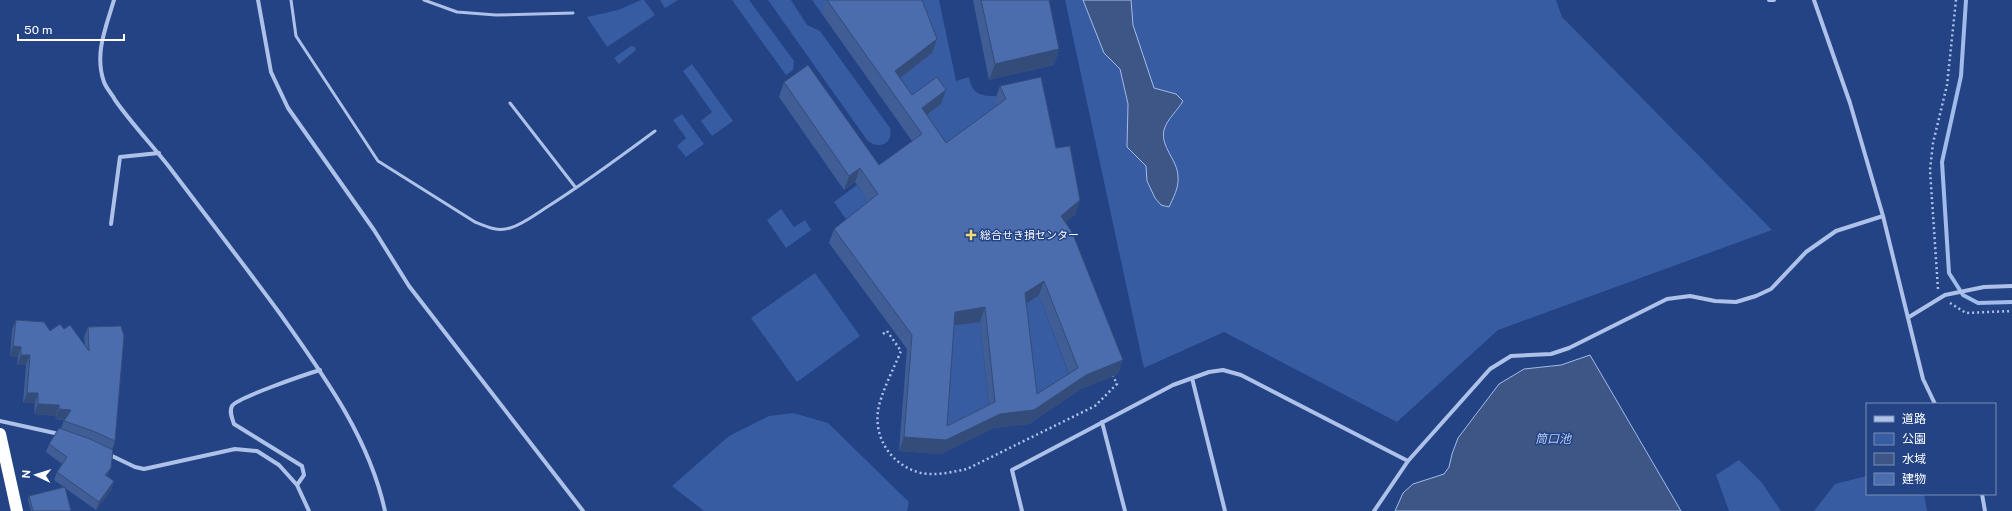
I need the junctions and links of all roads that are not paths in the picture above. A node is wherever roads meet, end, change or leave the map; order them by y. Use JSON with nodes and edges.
{"nodes":[{"id":1,"x":114,"y":0,"type":"edge"},
{"id":2,"x":258,"y":0,"type":"edge"},
{"id":3,"x":291,"y":0,"type":"edge"},
{"id":4,"x":424,"y":0,"type":"edge"},
{"id":5,"x":1769,"y":0,"type":"edge"},
{"id":6,"x":1774,"y":0,"type":"edge"},
{"id":7,"x":1814,"y":0,"type":"edge"},
{"id":8,"x":573,"y":13,"type":"dead end"},
{"id":9,"x":510,"y":103,"type":"dead end"},
{"id":10,"x":655,"y":131,"type":"dead end"},
{"id":11,"x":159,"y":154,"type":"junction"},
{"id":12,"x":576,"y":188,"type":"junction"},
{"id":13,"x":1883,"y":216,"type":"junction"},
{"id":14,"x":111,"y":224,"type":"dead end"},
{"id":15,"x":2012,"y":286,"type":"edge"},
{"id":16,"x":1909,"y":317,"type":"junction"},
{"id":17,"x":320,"y":370,"type":"junction"},
{"id":18,"x":1192,"y":378,"type":"junction"},
{"id":19,"x":1935,"y":403,"type":"edge"},
{"id":20,"x":0,"y":421,"type":"edge"},
{"id":21,"x":1102,"y":422,"type":"junction"},
{"id":22,"x":66,"y":437,"type":"edge"},
{"id":23,"x":1,"y":442,"type":"edge"},
{"id":24,"x":102,"y":451,"type":"edge"},
{"id":25,"x":1408,"y":461,"type":"junction"},
{"id":26,"x":297,"y":485,"type":"junction"},
{"id":27,"x":1982,"y":495,"type":"edge"},
{"id":28,"x":17,"y":511,"type":"edge"},
{"id":29,"x":309,"y":511,"type":"edge"},
{"id":30,"x":385,"y":511,"type":"edge"},
{"id":31,"x":583,"y":511,"type":"edge"},
{"id":32,"x":1022,"y":511,"type":"edge"},
{"id":33,"x":1124,"y":511,"type":"edge"},
{"id":34,"x":1226,"y":511,"type":"edge"},
{"id":35,"x":1374,"y":511,"type":"edge"},
{"id":36,"x":1984,"y":511,"type":"edge"}],
"edges":[{"from":1,"to":11,"type":"street"},
{"from":2,"to":31,"type":"street"},
{"from":3,"to":12,"type":"lane"},
{"from":4,"to":8,"type":"lane"},
{"from":5,"to":6,"type":"street"},
{"from":7,"to":13,"type":"street"},
{"from":9,"to":12,"type":"lane"},
{"from":10,"to":12,"type":"lane"},
{"from":11,"to":14,"type":"street"},
{"from":11,"to":17,"type":"street"},
{"from":13,"to":16,"type":"street"},
{"from":13,"to":25,"type":"street"},
{"from":15,"to":16,"type":"street"},
{"from":16,"to":19,"type":"street"},
{"from":17,"to":26,"type":"street"},
{"from":17,"to":30,"type":"street"},
{"from":18,"to":21,"type":"street"},
{"from":18,"to":25,"type":"street"},
{"from":18,"to":34,"type":"street"},
{"from":20,"to":22,"type":"street"},
{"from":21,"to":32,"type":"street"},
{"from":21,"to":33,"type":"street"},
{"from":23,"to":28,"type":"highway"},
{"from":24,"to":26,"type":"street"},
{"from":25,"to":35,"type":"street"},
{"from":26,"to":29,"type":"street"},
{"from":27,"to":36,"type":"street"}]}
